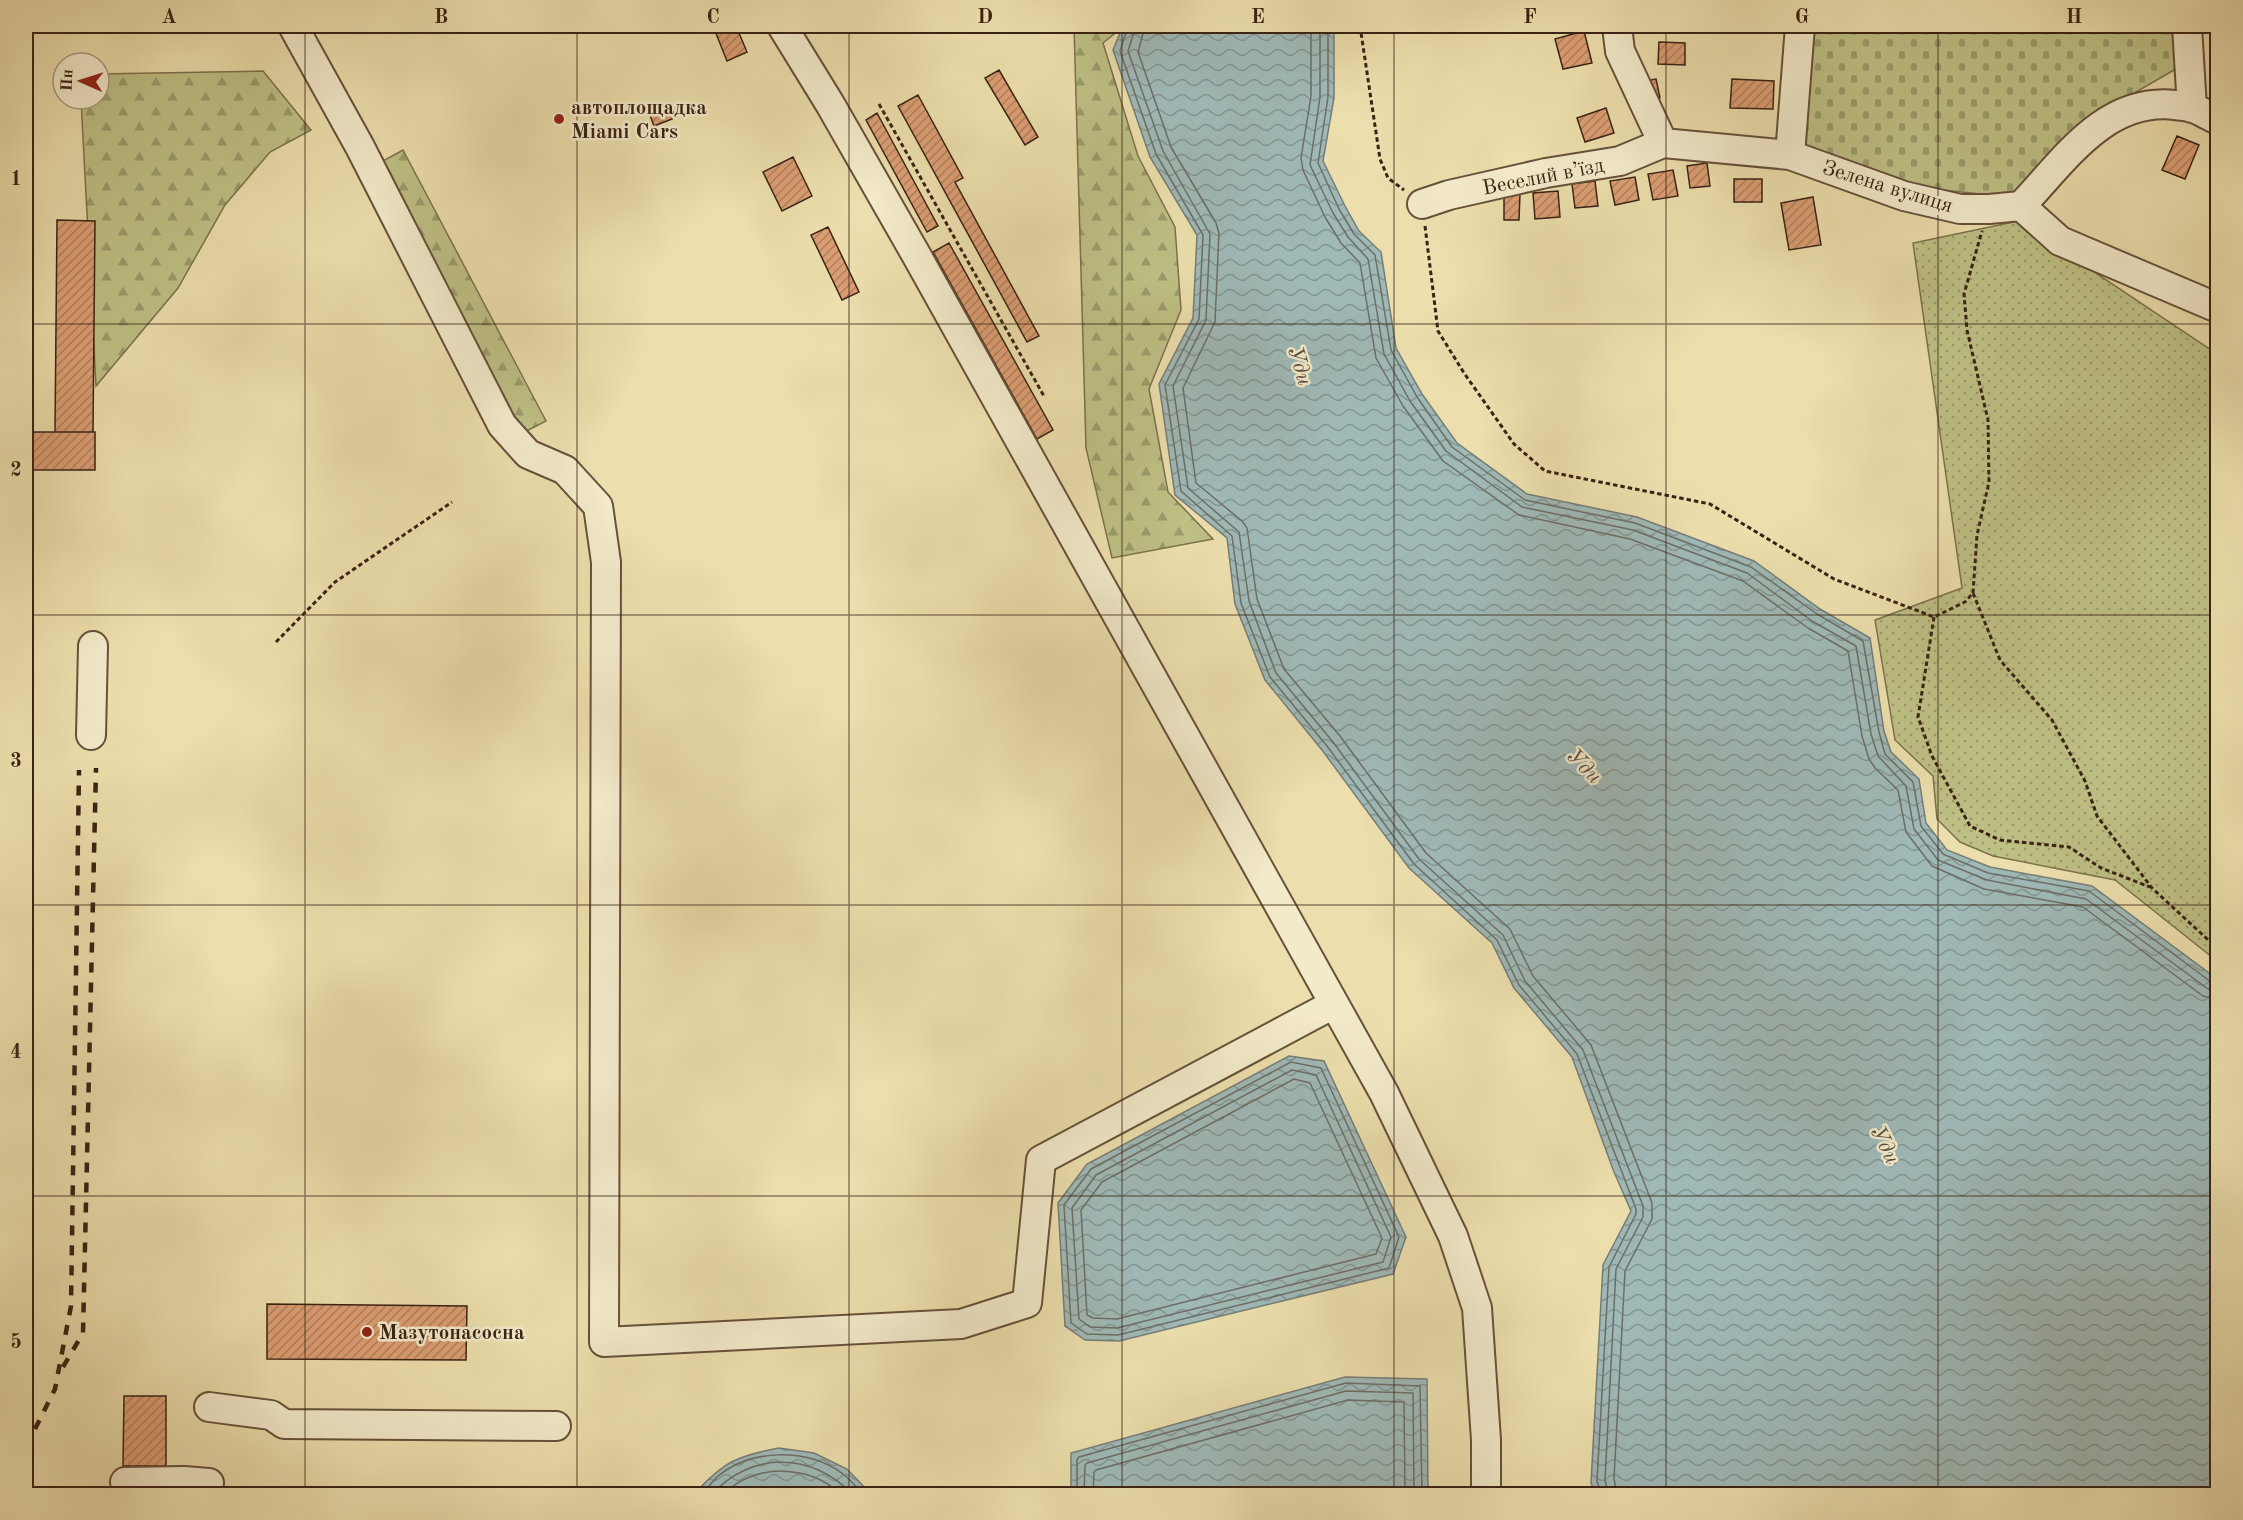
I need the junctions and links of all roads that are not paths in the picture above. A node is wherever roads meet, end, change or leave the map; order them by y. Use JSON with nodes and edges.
{"nodes":[{"id":1,"x":293,"y":26,"type":"edge"},
{"id":2,"x":782,"y":26,"type":"edge"},
{"id":3,"x":1617,"y":26,"type":"edge"},
{"id":4,"x":1800,"y":26,"type":"edge"},
{"id":5,"x":2187,"y":26,"type":"edge"},
{"id":6,"x":2192,"y":108,"type":"junction"},
{"id":7,"x":2217,"y":120,"type":"edge"},
{"id":8,"x":1663,"y":143,"type":"junction"},
{"id":9,"x":1790,"y":155,"type":"junction"},
{"id":10,"x":1422,"y":204,"type":"road end"},
{"id":11,"x":2021,"y":206,"type":"junction"},
{"id":12,"x":2217,"y":308,"type":"edge"},
{"id":13,"x":93,"y":646,"type":"dead end"},
{"id":14,"x":91,"y":735,"type":"dead end"},
{"id":15,"x":1334,"y":1004,"type":"junction"},
{"id":16,"x":209,"y":1407,"type":"dead end"},
{"id":17,"x":556,"y":1426,"type":"dead end"},
{"id":18,"x":125,"y":1482,"type":"dead end"},
{"id":19,"x":209,"y":1483,"type":"dead end"},
{"id":20,"x":1486,"y":1494,"type":"edge"}],
"edges":[{"from":1,"to":15,"type":"street"},
{"from":2,"to":15,"type":"street"},
{"from":3,"to":8,"type":"street"},
{"from":4,"to":9,"type":"street"},
{"from":5,"to":6,"type":"street"},
{"from":6,"to":7,"type":"street"},
{"from":6,"to":11,"type":"street"},
{"from":8,"to":9,"type":"street","name":"Зелена вулиця"},
{"from":8,"to":10,"type":"street","name":"Веселий в’їзд"},
{"from":9,"to":11,"type":"street","name":"Зелена вулиця"},
{"from":11,"to":12,"type":"street"},
{"from":13,"to":14,"type":"street"},
{"from":15,"to":20,"type":"street"},
{"from":16,"to":17,"type":"street"},
{"from":18,"to":19,"type":"street"}]}
